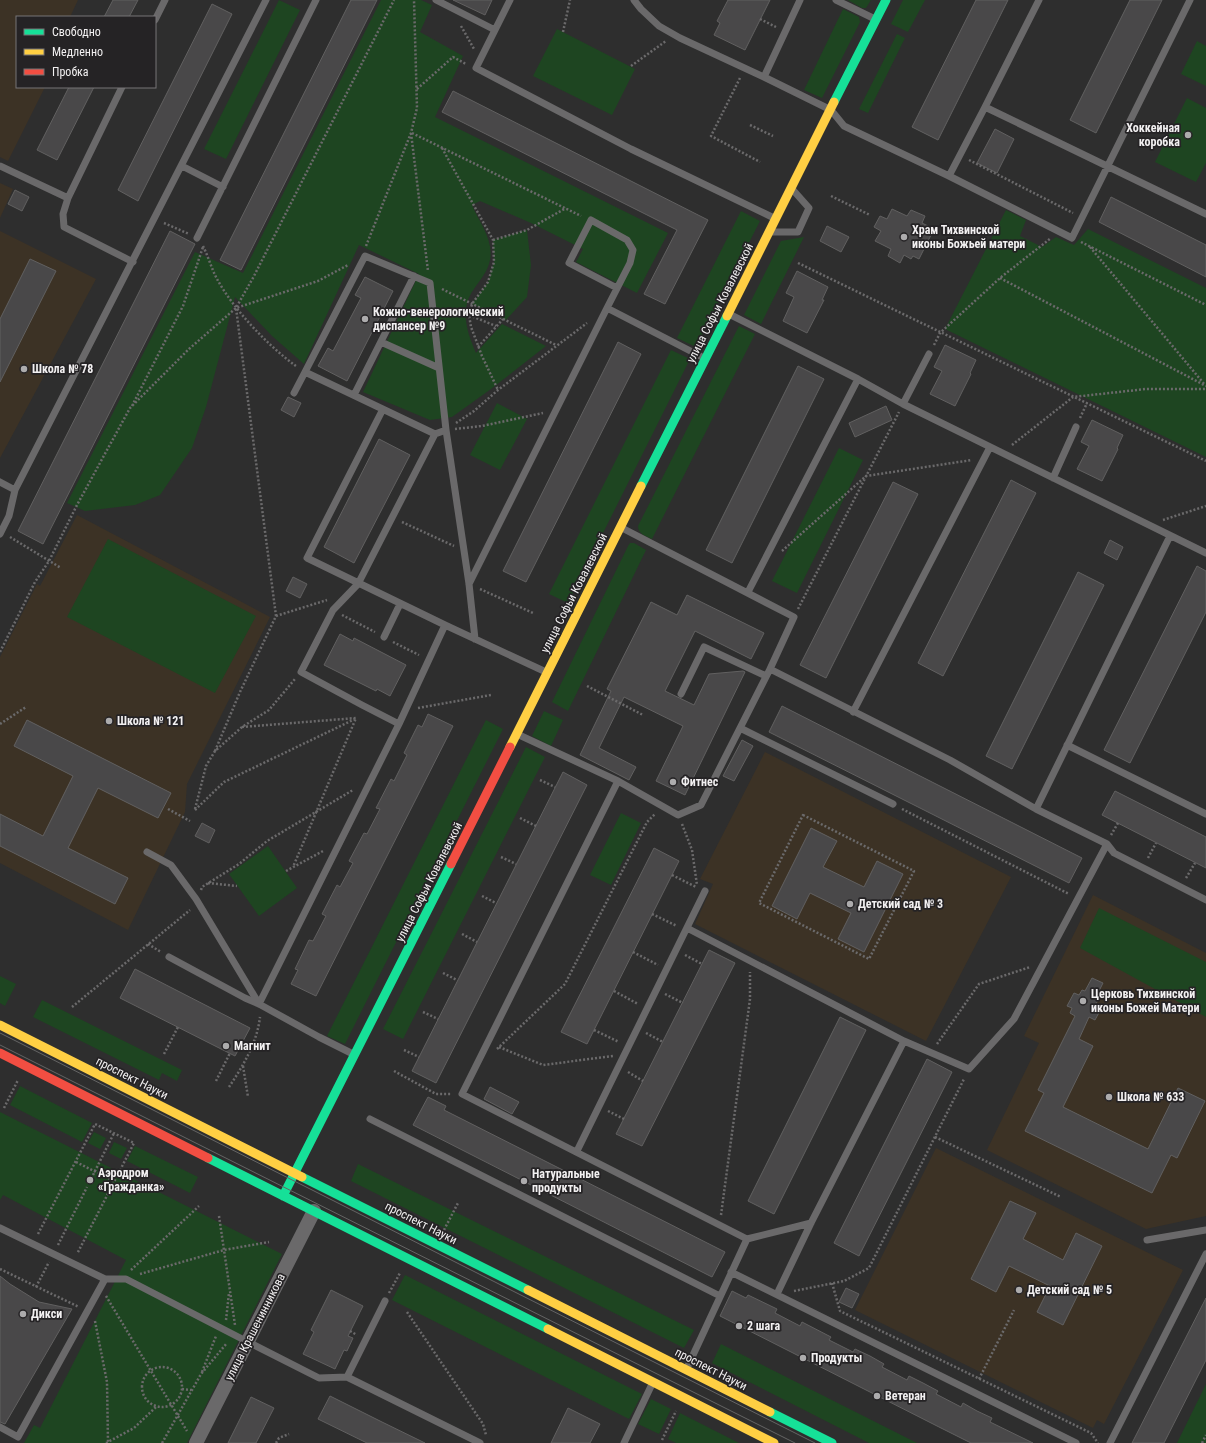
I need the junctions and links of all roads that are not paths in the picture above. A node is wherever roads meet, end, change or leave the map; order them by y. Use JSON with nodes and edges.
{"nodes":[{"id":1,"x":165,"y":0,"type":"edge"},
{"id":2,"x":266,"y":0,"type":"edge"},
{"id":3,"x":316,"y":0,"type":"edge"},
{"id":4,"x":436,"y":0,"type":"edge"},
{"id":5,"x":510,"y":0,"type":"edge"},
{"id":6,"x":634,"y":0,"type":"edge"},
{"id":7,"x":800,"y":0,"type":"edge"},
{"id":8,"x":836,"y":0,"type":"edge"},
{"id":9,"x":886,"y":0,"type":"edge"},
{"id":10,"x":1039,"y":0,"type":"edge"},
{"id":11,"x":1190,"y":0,"type":"edge"},
{"id":12,"x":156,"y":18,"type":"edge"},
{"id":13,"x":876,"y":20,"type":"junction"},
{"id":14,"x":495,"y":30,"type":"junction"},
{"id":15,"x":764,"y":77,"type":"junction"},
{"id":16,"x":122,"y":88,"type":"edge"},
{"id":17,"x":985,"y":107,"type":"junction"},
{"id":18,"x":831,"y":110,"type":"junction"},
{"id":19,"x":0,"y":166,"type":"edge"},
{"id":20,"x":182,"y":166,"type":"junction"},
{"id":21,"x":1108,"y":167,"type":"junction"},
{"id":22,"x":949,"y":176,"type":"junction"},
{"id":23,"x":222,"y":187,"type":"junction"},
{"id":24,"x":791,"y":188,"type":"junction"},
{"id":25,"x":68,"y":198,"type":"junction"},
{"id":26,"x":1206,"y":214,"type":"edge"},
{"id":27,"x":776,"y":219,"type":"junction"},
{"id":28,"x":769,"y":232,"type":"junction"},
{"id":29,"x":197,"y":238,"type":"road end"},
{"id":30,"x":133,"y":262,"type":"junction"},
{"id":31,"x":414,"y":276,"type":"junction"},
{"id":32,"x":617,"y":288,"type":"junction"},
{"id":33,"x":607,"y":308,"type":"junction"},
{"id":34,"x":728,"y":314,"type":"junction"},
{"id":35,"x":381,"y":342,"type":"junction"},
{"id":36,"x":929,"y":354,"type":"road end"},
{"id":37,"x":706,"y":359,"type":"junction"},
{"id":38,"x":439,"y":368,"type":"junction"},
{"id":39,"x":305,"y":372,"type":"junction"},
{"id":40,"x":858,"y":379,"type":"junction"},
{"id":41,"x":294,"y":393,"type":"dead end"},
{"id":42,"x":354,"y":396,"type":"junction"},
{"id":43,"x":903,"y":404,"type":"junction"},
{"id":44,"x":383,"y":409,"type":"junction"},
{"id":45,"x":1076,"y":427,"type":"road end"},
{"id":46,"x":446,"y":430,"type":"junction"},
{"id":47,"x":435,"y":434,"type":"junction"},
{"id":48,"x":990,"y":447,"type":"junction"},
{"id":49,"x":1053,"y":478,"type":"junction"},
{"id":50,"x":0,"y":482,"type":"edge"},
{"id":51,"x":15,"y":490,"type":"junction"},
{"id":52,"x":621,"y":527,"type":"junction"},
{"id":53,"x":0,"y":533,"type":"edge"},
{"id":54,"x":1170,"y":536,"type":"junction"},
{"id":55,"x":1206,"y":553,"type":"edge"},
{"id":56,"x":358,"y":584,"type":"junction"},
{"id":57,"x":469,"y":584,"type":"junction"},
{"id":58,"x":748,"y":592,"type":"junction"},
{"id":59,"x":400,"y":604,"type":"junction"},
{"id":60,"x":445,"y":625,"type":"junction"},
{"id":61,"x":384,"y":637,"type":"dead end"},
{"id":62,"x":475,"y":639,"type":"junction"},
{"id":63,"x":770,"y":669,"type":"junction"},
{"id":64,"x":547,"y":673,"type":"junction"},
{"id":65,"x":766,"y":676,"type":"junction"},
{"id":66,"x":681,"y":694,"type":"dead end"},
{"id":67,"x":853,"y":712,"type":"junction"},
{"id":68,"x":399,"y":724,"type":"junction"},
{"id":69,"x":740,"y":728,"type":"junction"},
{"id":70,"x":517,"y":734,"type":"junction"},
{"id":71,"x":1067,"y":746,"type":"junction"},
{"id":72,"x":618,"y":781,"type":"junction"},
{"id":73,"x":893,"y":804,"type":"road end"},
{"id":74,"x":1036,"y":809,"type":"junction"},
{"id":75,"x":1206,"y":814,"type":"edge"},
{"id":76,"x":1107,"y":844,"type":"junction"},
{"id":77,"x":147,"y":852,"type":"dead end"},
{"id":78,"x":705,"y":891,"type":"road end"},
{"id":79,"x":1206,"y":900,"type":"edge"},
{"id":80,"x":686,"y":929,"type":"junction"},
{"id":81,"x":169,"y":957,"type":"road end"},
{"id":82,"x":259,"y":1004,"type":"junction"},
{"id":83,"x":0,"y":1024,"type":"edge"},
{"id":84,"x":904,"y":1040,"type":"junction"},
{"id":85,"x":0,"y":1053,"type":"edge"},
{"id":86,"x":355,"y":1055,"type":"junction"},
{"id":87,"x":370,"y":1119,"type":"dead end"},
{"id":88,"x":577,"y":1151,"type":"junction"},
{"id":89,"x":295,"y":1173,"type":"junction"},
{"id":90,"x":283,"y":1196,"type":"junction"},
{"id":91,"x":314,"y":1211,"type":"junction"},
{"id":92,"x":812,"y":1223,"type":"junction"},
{"id":93,"x":0,"y":1228,"type":"edge"},
{"id":94,"x":1206,"y":1230,"type":"edge"},
{"id":95,"x":747,"y":1239,"type":"junction"},
{"id":96,"x":1148,"y":1240,"type":"dead end"},
{"id":97,"x":1206,"y":1254,"type":"edge"},
{"id":98,"x":731,"y":1272,"type":"junction"},
{"id":99,"x":105,"y":1280,"type":"junction"},
{"id":100,"x":777,"y":1294,"type":"junction"},
{"id":101,"x":720,"y":1296,"type":"junction"},
{"id":102,"x":385,"y":1301,"type":"road end"},
{"id":103,"x":240,"y":1338,"type":"junction"},
{"id":104,"x":686,"y":1369,"type":"junction"},
{"id":105,"x":347,"y":1377,"type":"junction"},
{"id":106,"x":653,"y":1382,"type":"junction"},
{"id":107,"x":0,"y":1427,"type":"edge"},
{"id":108,"x":16,"y":1440,"type":"edge"},
{"id":109,"x":196,"y":1443,"type":"edge"},
{"id":110,"x":480,"y":1443,"type":"edge"},
{"id":111,"x":624,"y":1443,"type":"edge"},
{"id":112,"x":774,"y":1443,"type":"edge"},
{"id":113,"x":832,"y":1443,"type":"edge"},
{"id":114,"x":1076,"y":1443,"type":"edge"},
{"id":115,"x":1110,"y":1443,"type":"edge"}],
"edges":[{"from":1,"to":12,"type":"lane"},
{"from":2,"to":20,"type":"lane"},
{"from":3,"to":23,"type":"lane"},
{"from":4,"to":14,"type":"lane"},
{"from":5,"to":14,"type":"lane"},
{"from":6,"to":15,"type":"lane"},
{"from":7,"to":15,"type":"lane"},
{"from":8,"to":13,"type":"lane"},
{"from":9,"to":13,"type":"main road","name":"улица Софьи Ковалевской"},
{"from":10,"to":17,"type":"lane"},
{"from":11,"to":21,"type":"lane"},
{"from":13,"to":18,"type":"main road","name":"улица Софьи Ковалевской"},
{"from":14,"to":27,"type":"lane"},
{"from":15,"to":18,"type":"lane"},
{"from":16,"to":25,"type":"lane"},
{"from":17,"to":21,"type":"lane"},
{"from":17,"to":22,"type":"lane"},
{"from":18,"to":22,"type":"lane"},
{"from":18,"to":24,"type":"main road","name":"улица Софьи Ковалевской"},
{"from":19,"to":25,"type":"lane"},
{"from":20,"to":23,"type":"lane"},
{"from":20,"to":30,"type":"lane"},
{"from":21,"to":22,"type":"lane"},
{"from":21,"to":26,"type":"lane"},
{"from":23,"to":29,"type":"lane"},
{"from":24,"to":27,"type":"main road","name":"улица Софьи Ковалевской"},
{"from":24,"to":28,"type":"lane"},
{"from":25,"to":30,"type":"lane"},
{"from":27,"to":28,"type":"main road","name":"улица Софьи Ковалевской"},
{"from":28,"to":34,"type":"main road","name":"улица Софьи Ковалевской"},
{"from":30,"to":51,"type":"lane"},
{"from":31,"to":35,"type":"lane"},
{"from":31,"to":38,"type":"lane"},
{"from":31,"to":39,"type":"lane"},
{"from":32,"to":32,"type":"lane"},
{"from":32,"to":33,"type":"lane"},
{"from":33,"to":37,"type":"lane"},
{"from":33,"to":57,"type":"lane"},
{"from":34,"to":37,"type":"main road","name":"улица Софьи Ковалевской"},
{"from":34,"to":40,"type":"lane"},
{"from":35,"to":38,"type":"lane"},
{"from":35,"to":42,"type":"lane"},
{"from":36,"to":43,"type":"lane"},
{"from":37,"to":52,"type":"main road","name":"улица Софьи Ковалевской"},
{"from":38,"to":46,"type":"lane"},
{"from":39,"to":41,"type":"lane"},
{"from":39,"to":42,"type":"lane"},
{"from":40,"to":43,"type":"lane"},
{"from":40,"to":58,"type":"lane"},
{"from":42,"to":44,"type":"lane"},
{"from":43,"to":48,"type":"lane"},
{"from":44,"to":47,"type":"lane"},
{"from":44,"to":56,"type":"lane"},
{"from":45,"to":49,"type":"lane"},
{"from":46,"to":47,"type":"lane"},
{"from":46,"to":57,"type":"lane"},
{"from":47,"to":56,"type":"lane"},
{"from":48,"to":49,"type":"lane"},
{"from":48,"to":67,"type":"lane"},
{"from":49,"to":54,"type":"lane"},
{"from":50,"to":51,"type":"lane"},
{"from":51,"to":53,"type":"lane"},
{"from":52,"to":58,"type":"lane"},
{"from":52,"to":64,"type":"main road","name":"улица Софьи Ковалевской"},
{"from":54,"to":55,"type":"lane"},
{"from":54,"to":71,"type":"lane"},
{"from":56,"to":59,"type":"lane"},
{"from":56,"to":68,"type":"lane"},
{"from":57,"to":62,"type":"lane"},
{"from":58,"to":63,"type":"lane"},
{"from":59,"to":60,"type":"lane"},
{"from":59,"to":61,"type":"lane"},
{"from":60,"to":62,"type":"lane"},
{"from":60,"to":68,"type":"lane"},
{"from":62,"to":64,"type":"lane"},
{"from":63,"to":65,"type":"lane"},
{"from":63,"to":67,"type":"lane"},
{"from":64,"to":70,"type":"main road","name":"улица Софьи Ковалевской"},
{"from":65,"to":66,"type":"lane"},
{"from":65,"to":69,"type":"lane"},
{"from":67,"to":74,"type":"lane"},
{"from":68,"to":82,"type":"lane"},
{"from":69,"to":72,"type":"lane"},
{"from":69,"to":73,"type":"lane"},
{"from":70,"to":72,"type":"lane"},
{"from":70,"to":86,"type":"main road","name":"улица Софьи Ковалевской"},
{"from":71,"to":74,"type":"lane"},
{"from":71,"to":75,"type":"lane"},
{"from":72,"to":88,"type":"lane"},
{"from":74,"to":76,"type":"lane"},
{"from":76,"to":79,"type":"lane"},
{"from":76,"to":84,"type":"lane"},
{"from":77,"to":82,"type":"lane"},
{"from":78,"to":80,"type":"lane"},
{"from":80,"to":84,"type":"lane"},
{"from":80,"to":88,"type":"lane"},
{"from":81,"to":82,"type":"lane"},
{"from":82,"to":86,"type":"lane"},
{"from":83,"to":89,"type":"main road","name":"проспект Науки"},
{"from":84,"to":92,"type":"lane"},
{"from":85,"to":90,"type":"main road"},
{"from":86,"to":89,"type":"main road","name":"улица Софьи Ковалевской"},
{"from":87,"to":101,"type":"lane"},
{"from":88,"to":95,"type":"lane"},
{"from":89,"to":90,"type":"main road","name":"улица Софьи Ковалевской"},
{"from":89,"to":104,"type":"main road","name":"проспект Науки"},
{"from":90,"to":91,"type":"main road"},
{"from":91,"to":103,"type":"street","name":"улица Крашенинникова"},
{"from":91,"to":106,"type":"main road"},
{"from":92,"to":95,"type":"lane"},
{"from":92,"to":100,"type":"lane"},
{"from":93,"to":99,"type":"lane"},
{"from":94,"to":96,"type":"lane"},
{"from":95,"to":98,"type":"lane"},
{"from":97,"to":115,"type":"lane"},
{"from":98,"to":100,"type":"lane"},
{"from":98,"to":101,"type":"lane"},
{"from":99,"to":103,"type":"lane"},
{"from":99,"to":108,"type":"lane"},
{"from":100,"to":114,"type":"lane"},
{"from":101,"to":104,"type":"lane"},
{"from":102,"to":105,"type":"lane"},
{"from":103,"to":105,"type":"lane"},
{"from":103,"to":109,"type":"street","name":"улица Крашенинникова"},
{"from":104,"to":113,"type":"main road","name":"проспект Науки"},
{"from":105,"to":110,"type":"lane"},
{"from":106,"to":111,"type":"lane"},
{"from":106,"to":112,"type":"main road"},
{"from":107,"to":108,"type":"lane"}]}
